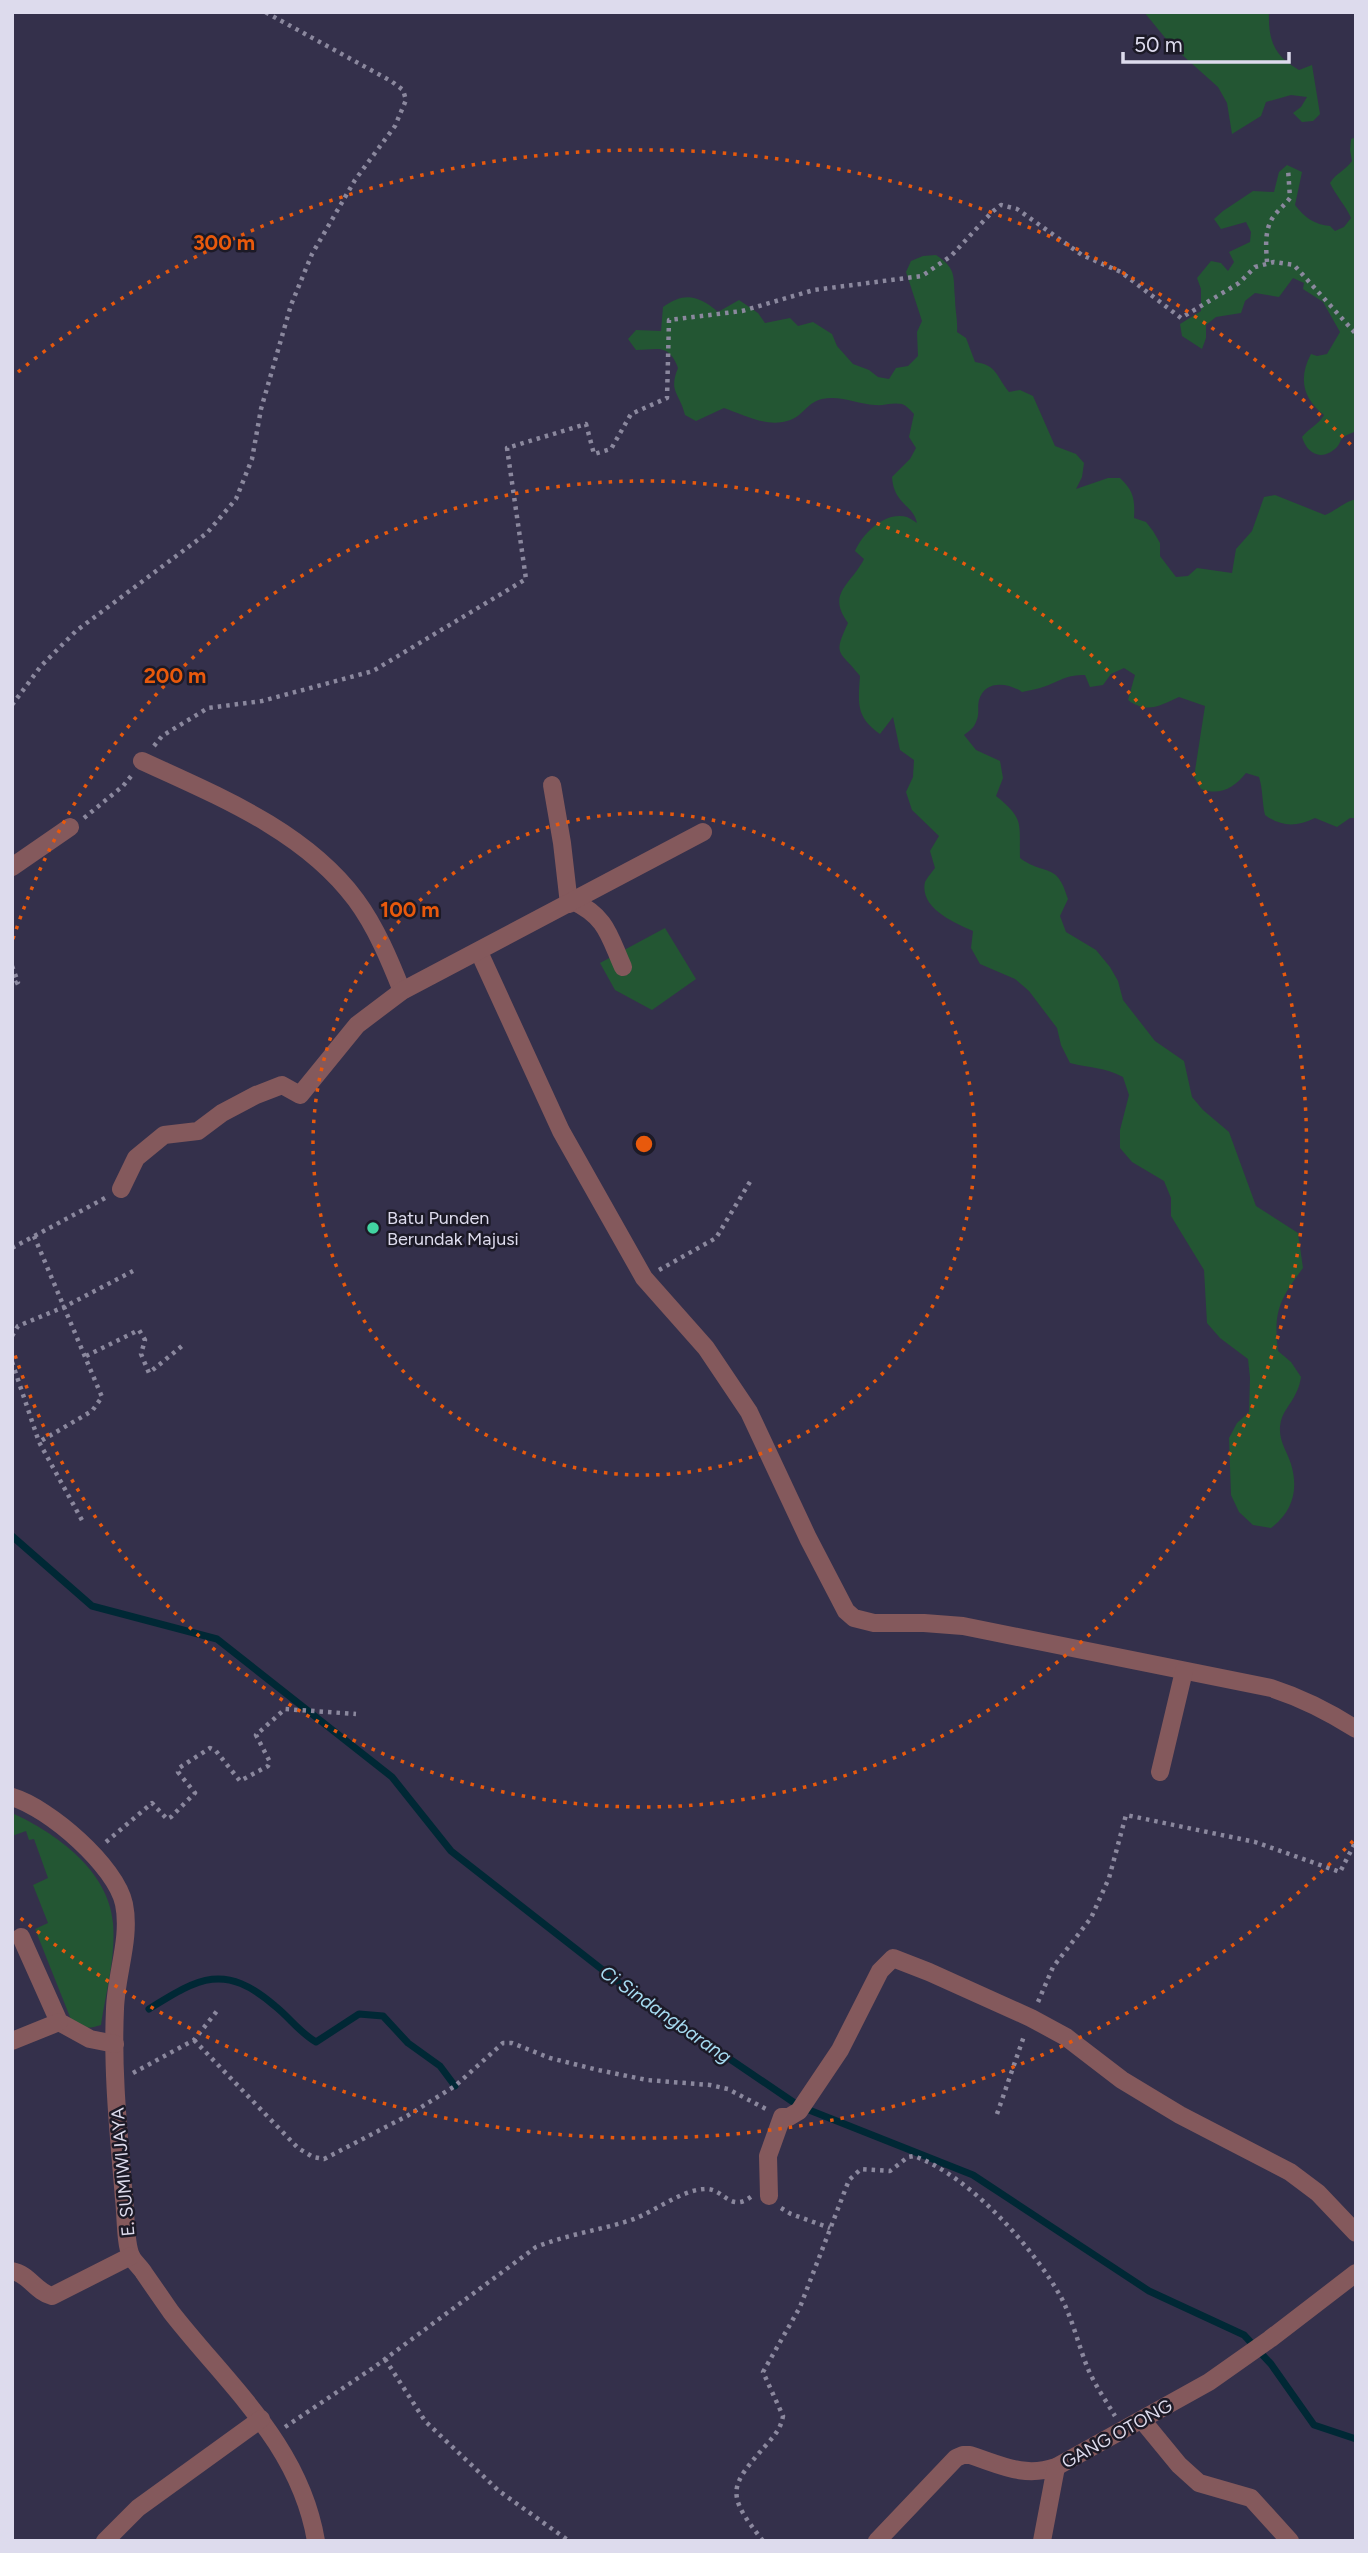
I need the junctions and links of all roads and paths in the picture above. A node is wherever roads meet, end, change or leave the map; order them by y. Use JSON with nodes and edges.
{"nodes":[{"id":1,"x":265,"y":12,"type":"edge"},
{"id":2,"x":1288,"y":169,"type":"dead end"},
{"id":3,"x":1268,"y":262,"type":"junction"},
{"id":4,"x":1356,"y":334,"type":"edge"},
{"id":5,"x":12,"y":705,"type":"edge"},
{"id":6,"x":142,"y":761,"type":"junction"},
{"id":7,"x":552,"y":785,"type":"dead end"},
{"id":8,"x":70,"y":827,"type":"joint"},
{"id":9,"x":703,"y":832,"type":"dead end"},
{"id":10,"x":12,"y":867,"type":"edge"},
{"id":11,"x":571,"y":903,"type":"junction"},
{"id":12,"x":479,"y":952,"type":"junction"},
{"id":13,"x":12,"y":966,"type":"edge"},
{"id":14,"x":624,"y":967,"type":"dead end"},
{"id":15,"x":12,"y":985,"type":"edge"},
{"id":16,"x":402,"y":991,"type":"junction"},
{"id":17,"x":751,"y":1180,"type":"dead end"},
{"id":18,"x":121,"y":1189,"type":"joint"},
{"id":19,"x":33,"y":1237,"type":"junction"},
{"id":20,"x":12,"y":1248,"type":"edge"},
{"id":21,"x":133,"y":1271,"type":"dead end"},
{"id":22,"x":644,"y":1278,"type":"junction"},
{"id":23,"x":64,"y":1307,"type":"junction"},
{"id":24,"x":12,"y":1336,"type":"edge"},
{"id":25,"x":182,"y":1346,"type":"dead end"},
{"id":26,"x":86,"y":1356,"type":"junction"},
{"id":27,"x":12,"y":1362,"type":"edge"},
{"id":28,"x":39,"y":1442,"type":"junction"},
{"id":29,"x":83,"y":1522,"type":"dead end"},
{"id":30,"x":1184,"y":1671,"type":"junction"},
{"id":31,"x":356,"y":1714,"type":"dead end"},
{"id":32,"x":1356,"y":1729,"type":"edge"},
{"id":33,"x":1160,"y":1772,"type":"dead end"},
{"id":34,"x":12,"y":1797,"type":"edge"},
{"id":35,"x":1356,"y":1842,"type":"edge"},
{"id":36,"x":92,"y":1854,"type":"junction"},
{"id":37,"x":21,"y":1937,"type":"dead end"},
{"id":38,"x":217,"y":2011,"type":"dead end"},
{"id":39,"x":1031,"y":2018,"type":"junction"},
{"id":40,"x":59,"y":2022,"type":"junction"},
{"id":41,"x":194,"y":2040,"type":"junction"},
{"id":42,"x":12,"y":2041,"type":"edge"},
{"id":43,"x":114,"y":2044,"type":"junction"},
{"id":44,"x":116,"y":2081,"type":"junction"},
{"id":45,"x":790,"y":2114,"type":"junction"},
{"id":46,"x":997,"y":2114,"type":"dead end"},
{"id":47,"x":769,"y":2196,"type":"junction"},
{"id":48,"x":830,"y":2228,"type":"junction"},
{"id":49,"x":1356,"y":2233,"type":"edge"},
{"id":50,"x":131,"y":2256,"type":"junction"},
{"id":51,"x":12,"y":2271,"type":"edge"},
{"id":52,"x":1356,"y":2273,"type":"edge"},
{"id":53,"x":385,"y":2359,"type":"junction"},
{"id":54,"x":261,"y":2419,"type":"junction"},
{"id":55,"x":1142,"y":2420,"type":"junction"},
{"id":56,"x":1123,"y":2430,"type":"junction"},
{"id":57,"x":273,"y":2435,"type":"junction"},
{"id":58,"x":1056,"y":2467,"type":"junction"},
{"id":59,"x":105,"y":2541,"type":"edge"},
{"id":60,"x":316,"y":2541,"type":"edge"},
{"id":61,"x":569,"y":2541,"type":"edge"},
{"id":62,"x":763,"y":2541,"type":"edge"},
{"id":63,"x":877,"y":2541,"type":"edge"},
{"id":64,"x":1042,"y":2541,"type":"edge"},
{"id":65,"x":1290,"y":2541,"type":"edge"}],
"edges":[{"from":1,"to":5,"type":"path"},
{"from":2,"to":3,"type":"path"},
{"from":3,"to":4,"type":"path"},
{"from":3,"to":6,"type":"path"},
{"from":6,"to":8,"type":"path"},
{"from":6,"to":16,"type":"street"},
{"from":7,"to":11,"type":"street"},
{"from":8,"to":10,"type":"street"},
{"from":9,"to":11,"type":"street"},
{"from":11,"to":12,"type":"street"},
{"from":11,"to":14,"type":"street"},
{"from":12,"to":16,"type":"street"},
{"from":12,"to":22,"type":"street"},
{"from":13,"to":15,"type":"path"},
{"from":16,"to":18,"type":"street"},
{"from":17,"to":22,"type":"path"},
{"from":18,"to":19,"type":"path"},
{"from":19,"to":20,"type":"path"},
{"from":19,"to":23,"type":"path"},
{"from":21,"to":23,"type":"path"},
{"from":22,"to":30,"type":"street"},
{"from":23,"to":24,"type":"path"},
{"from":23,"to":26,"type":"path"},
{"from":25,"to":26,"type":"path"},
{"from":26,"to":28,"type":"path"},
{"from":27,"to":28,"type":"path"},
{"from":28,"to":29,"type":"path"},
{"from":30,"to":32,"type":"street"},
{"from":30,"to":33,"type":"street"},
{"from":31,"to":36,"type":"path"},
{"from":34,"to":36,"type":"street","name":"E. SUMIWIJAYA"},
{"from":35,"to":39,"type":"path"},
{"from":36,"to":43,"type":"street","name":"E. SUMIWIJAYA"},
{"from":37,"to":40,"type":"street"},
{"from":38,"to":41,"type":"path"},
{"from":39,"to":45,"type":"street"},
{"from":39,"to":46,"type":"path"},
{"from":39,"to":49,"type":"street"},
{"from":40,"to":42,"type":"street"},
{"from":40,"to":43,"type":"street"},
{"from":41,"to":44,"type":"path"},
{"from":41,"to":45,"type":"path"},
{"from":43,"to":44,"type":"street","name":"E. SUMIWIJAYA"},
{"from":44,"to":50,"type":"street","name":"E. SUMIWIJAYA"},
{"from":45,"to":47,"type":"street"},
{"from":47,"to":48,"type":"path"},
{"from":47,"to":53,"type":"path"},
{"from":48,"to":56,"type":"path"},
{"from":48,"to":62,"type":"path"},
{"from":50,"to":51,"type":"street"},
{"from":50,"to":54,"type":"street","name":"E. SUMIWIJAYA"},
{"from":52,"to":55,"type":"street","name":"GANG OTONG"},
{"from":53,"to":57,"type":"path"},
{"from":53,"to":61,"type":"path"},
{"from":54,"to":57,"type":"street","name":"E. SUMIWIJAYA"},
{"from":54,"to":59,"type":"street"},
{"from":55,"to":56,"type":"street","name":"GANG OTONG"},
{"from":55,"to":65,"type":"street"},
{"from":56,"to":58,"type":"street","name":"GANG OTONG"},
{"from":57,"to":60,"type":"street","name":"E. SUMIWIJAYA"},
{"from":58,"to":63,"type":"street","name":"GANG OTONG"},
{"from":58,"to":64,"type":"street"}]}
